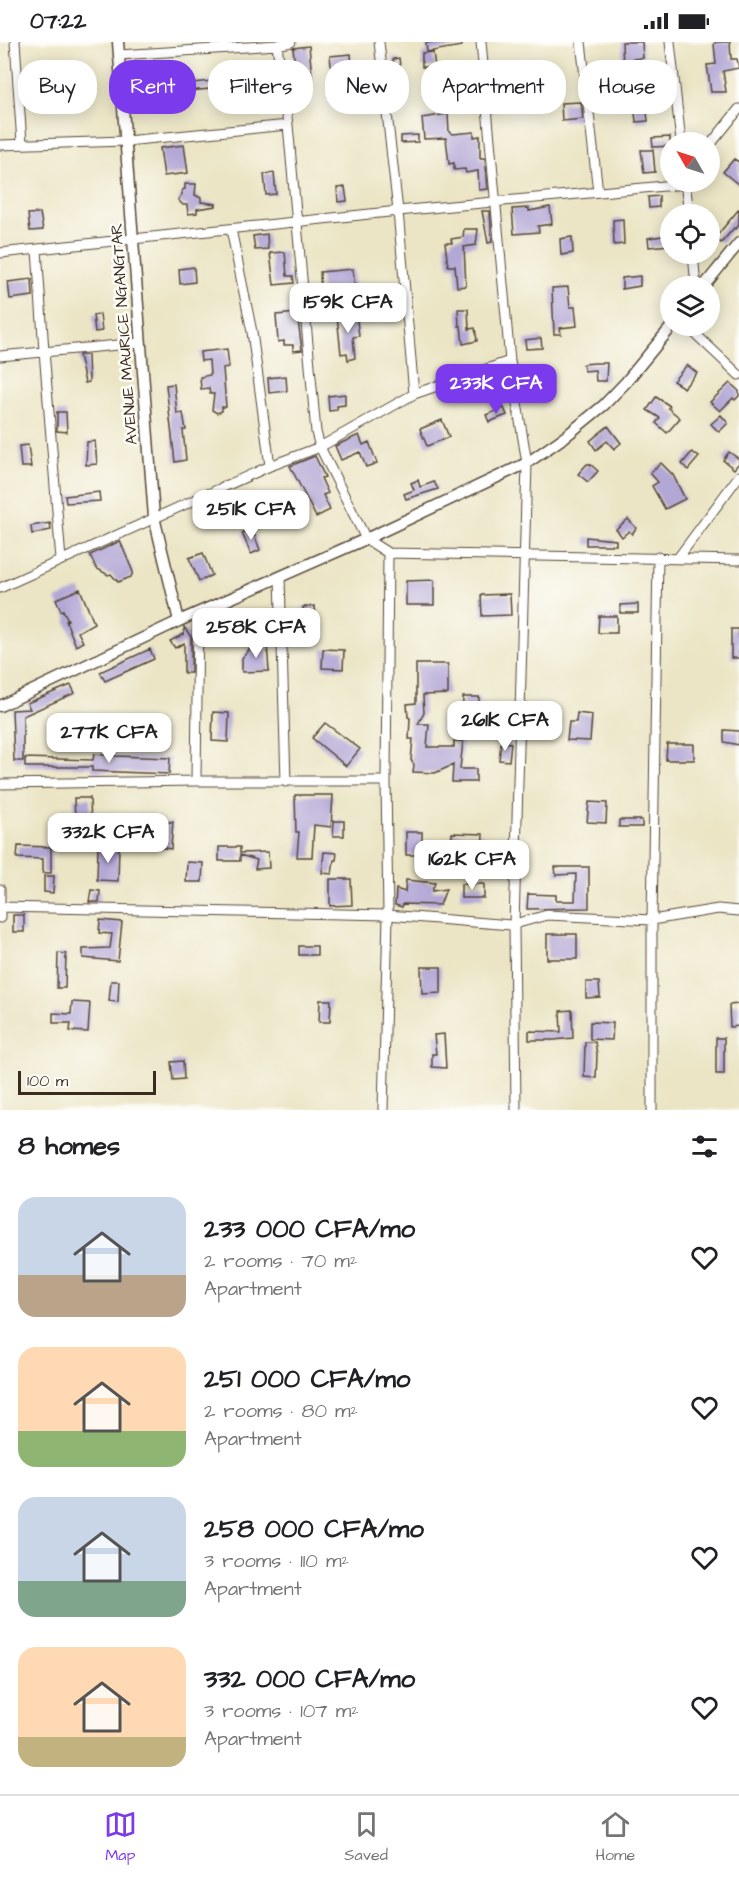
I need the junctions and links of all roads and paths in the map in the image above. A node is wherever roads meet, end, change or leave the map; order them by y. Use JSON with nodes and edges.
{"nodes":[{"id":1,"x":15,"y":42,"type":"edge"},
{"id":2,"x":118,"y":42,"type":"edge"},
{"id":3,"x":291,"y":42,"type":"edge"},
{"id":4,"x":379,"y":42,"type":"edge"},
{"id":5,"x":481,"y":42,"type":"edge"},
{"id":6,"x":581,"y":42,"type":"edge"},
{"id":7,"x":669,"y":42,"type":"edge"},
{"id":8,"x":277,"y":45,"type":"junction"},
{"id":9,"x":119,"y":55,"type":"junction"},
{"id":10,"x":739,"y":109,"type":"edge"},
{"id":11,"x":288,"y":125,"type":"junction"},
{"id":12,"x":680,"y":132,"type":"edge"},
{"id":13,"x":720,"y":133,"type":"edge"},
{"id":14,"x":126,"y":141,"type":"junction"},
{"id":15,"x":22,"y":143,"type":"junction"},
{"id":16,"x":0,"y":144,"type":"edge"},
{"id":17,"x":660,"y":185,"type":"edge"},
{"id":18,"x":598,"y":192,"type":"junction"},
{"id":19,"x":497,"y":202,"type":"junction"},
{"id":20,"x":398,"y":211,"type":"junction"},
{"id":21,"x":296,"y":222,"type":"junction"},
{"id":22,"x":231,"y":230,"type":"junction"},
{"id":23,"x":132,"y":241,"type":"junction"},
{"id":24,"x":739,"y":243,"type":"edge"},
{"id":25,"x":38,"y":250,"type":"junction"},
{"id":26,"x":0,"y":253,"type":"edge"},
{"id":27,"x":712,"y":276,"type":"edge"},
{"id":28,"x":664,"y":336,"type":"edge"},
{"id":29,"x":698,"y":336,"type":"edge"},
{"id":30,"x":140,"y":343,"type":"junction"},
{"id":31,"x":44,"y":351,"type":"junction"},
{"id":32,"x":0,"y":356,"type":"edge"},
{"id":33,"x":510,"y":361,"type":"junction"},
{"id":34,"x":739,"y":375,"type":"edge"},
{"id":35,"x":414,"y":394,"type":"junction"},
{"id":36,"x":320,"y":447,"type":"junction"},
{"id":37,"x":527,"y":463,"type":"junction"},
{"id":38,"x":270,"y":466,"type":"junction"},
{"id":39,"x":739,"y":476,"type":"edge"},
{"id":40,"x":154,"y":517,"type":"junction"},
{"id":41,"x":366,"y":539,"type":"junction"},
{"id":42,"x":388,"y":553,"type":"junction"},
{"id":43,"x":525,"y":555,"type":"junction"},
{"id":44,"x":658,"y":557,"type":"junction"},
{"id":45,"x":678,"y":558,"type":"junction"},
{"id":46,"x":61,"y":560,"type":"junction"},
{"id":47,"x":739,"y":560,"type":"edge"},
{"id":48,"x":280,"y":577,"type":"junction"},
{"id":49,"x":0,"y":588,"type":"edge"},
{"id":50,"x":198,"y":613,"type":"junction"},
{"id":51,"x":178,"y":621,"type":"junction"},
{"id":52,"x":0,"y":706,"type":"edge"},
{"id":53,"x":196,"y":781,"type":"junction"},
{"id":54,"x":386,"y":781,"type":"junction"},
{"id":55,"x":286,"y":782,"type":"junction"},
{"id":56,"x":0,"y":784,"type":"edge"},
{"id":57,"x":0,"y":889,"type":"edge"},
{"id":58,"x":0,"y":907,"type":"edge"},
{"id":59,"x":739,"y":911,"type":"edge"},
{"id":60,"x":388,"y":915,"type":"junction"},
{"id":61,"x":0,"y":918,"type":"edge"},
{"id":62,"x":652,"y":920,"type":"junction"},
{"id":63,"x":514,"y":925,"type":"junction"},
{"id":64,"x":383,"y":1110,"type":"edge"},
{"id":65,"x":516,"y":1110,"type":"edge"},
{"id":66,"x":652,"y":1110,"type":"edge"}],
"edges":[{"from":1,"to":15,"type":"street"},
{"from":2,"to":9,"type":"street","name":"AVENUE MAURICE NGANGTAR"},
{"from":3,"to":8,"type":"street"},
{"from":4,"to":20,"type":"street"},
{"from":5,"to":19,"type":"street"},
{"from":6,"to":18,"type":"street"},
{"from":7,"to":12,"type":"street"},
{"from":8,"to":9,"type":"street"},
{"from":8,"to":11,"type":"street"},
{"from":9,"to":14,"type":"street","name":"AVENUE MAURICE NGANGTAR"},
{"from":10,"to":13,"type":"street"},
{"from":11,"to":14,"type":"street"},
{"from":11,"to":21,"type":"street"},
{"from":14,"to":15,"type":"street"},
{"from":14,"to":23,"type":"street","name":"AVENUE MAURICE NGANGTAR"},
{"from":15,"to":16,"type":"street"},
{"from":17,"to":18,"type":"street"},
{"from":18,"to":19,"type":"street"},
{"from":19,"to":20,"type":"street"},
{"from":19,"to":33,"type":"street"},
{"from":20,"to":21,"type":"street"},
{"from":20,"to":35,"type":"street"},
{"from":21,"to":22,"type":"street"},
{"from":21,"to":36,"type":"street"},
{"from":22,"to":23,"type":"street"},
{"from":22,"to":38,"type":"street"},
{"from":23,"to":25,"type":"street"},
{"from":23,"to":30,"type":"street","name":"AVENUE MAURICE NGANGTAR"},
{"from":24,"to":27,"type":"street"},
{"from":25,"to":26,"type":"street"},
{"from":25,"to":31,"type":"street"},
{"from":28,"to":37,"type":"street"},
{"from":29,"to":34,"type":"street"},
{"from":30,"to":31,"type":"street"},
{"from":30,"to":40,"type":"street","name":"AVENUE MAURICE NGANGTAR"},
{"from":31,"to":32,"type":"street"},
{"from":31,"to":46,"type":"street"},
{"from":33,"to":35,"type":"street"},
{"from":33,"to":37,"type":"street"},
{"from":35,"to":36,"type":"street"},
{"from":36,"to":38,"type":"street"},
{"from":36,"to":41,"type":"street"},
{"from":37,"to":41,"type":"street"},
{"from":37,"to":43,"type":"street"},
{"from":38,"to":40,"type":"street"},
{"from":39,"to":45,"type":"street"},
{"from":40,"to":46,"type":"street"},
{"from":40,"to":51,"type":"street","name":"AVENUE MAURICE NGANGTAR"},
{"from":41,"to":42,"type":"street"},
{"from":41,"to":48,"type":"street"},
{"from":42,"to":43,"type":"street"},
{"from":42,"to":54,"type":"street"},
{"from":43,"to":44,"type":"street"},
{"from":43,"to":63,"type":"street"},
{"from":44,"to":45,"type":"street"},
{"from":44,"to":62,"type":"street"},
{"from":45,"to":47,"type":"street"},
{"from":46,"to":49,"type":"street"},
{"from":48,"to":50,"type":"street"},
{"from":48,"to":55,"type":"street"},
{"from":50,"to":51,"type":"street"},
{"from":50,"to":53,"type":"street"},
{"from":51,"to":52,"type":"street"},
{"from":53,"to":55,"type":"street"},
{"from":53,"to":56,"type":"street"},
{"from":54,"to":55,"type":"street"},
{"from":54,"to":60,"type":"street"},
{"from":57,"to":58,"type":"street"},
{"from":58,"to":60,"type":"street"},
{"from":58,"to":61,"type":"street"},
{"from":59,"to":62,"type":"street"},
{"from":60,"to":63,"type":"street"},
{"from":60,"to":64,"type":"street"},
{"from":62,"to":63,"type":"street"},
{"from":62,"to":66,"type":"street"},
{"from":63,"to":65,"type":"street"}]}
